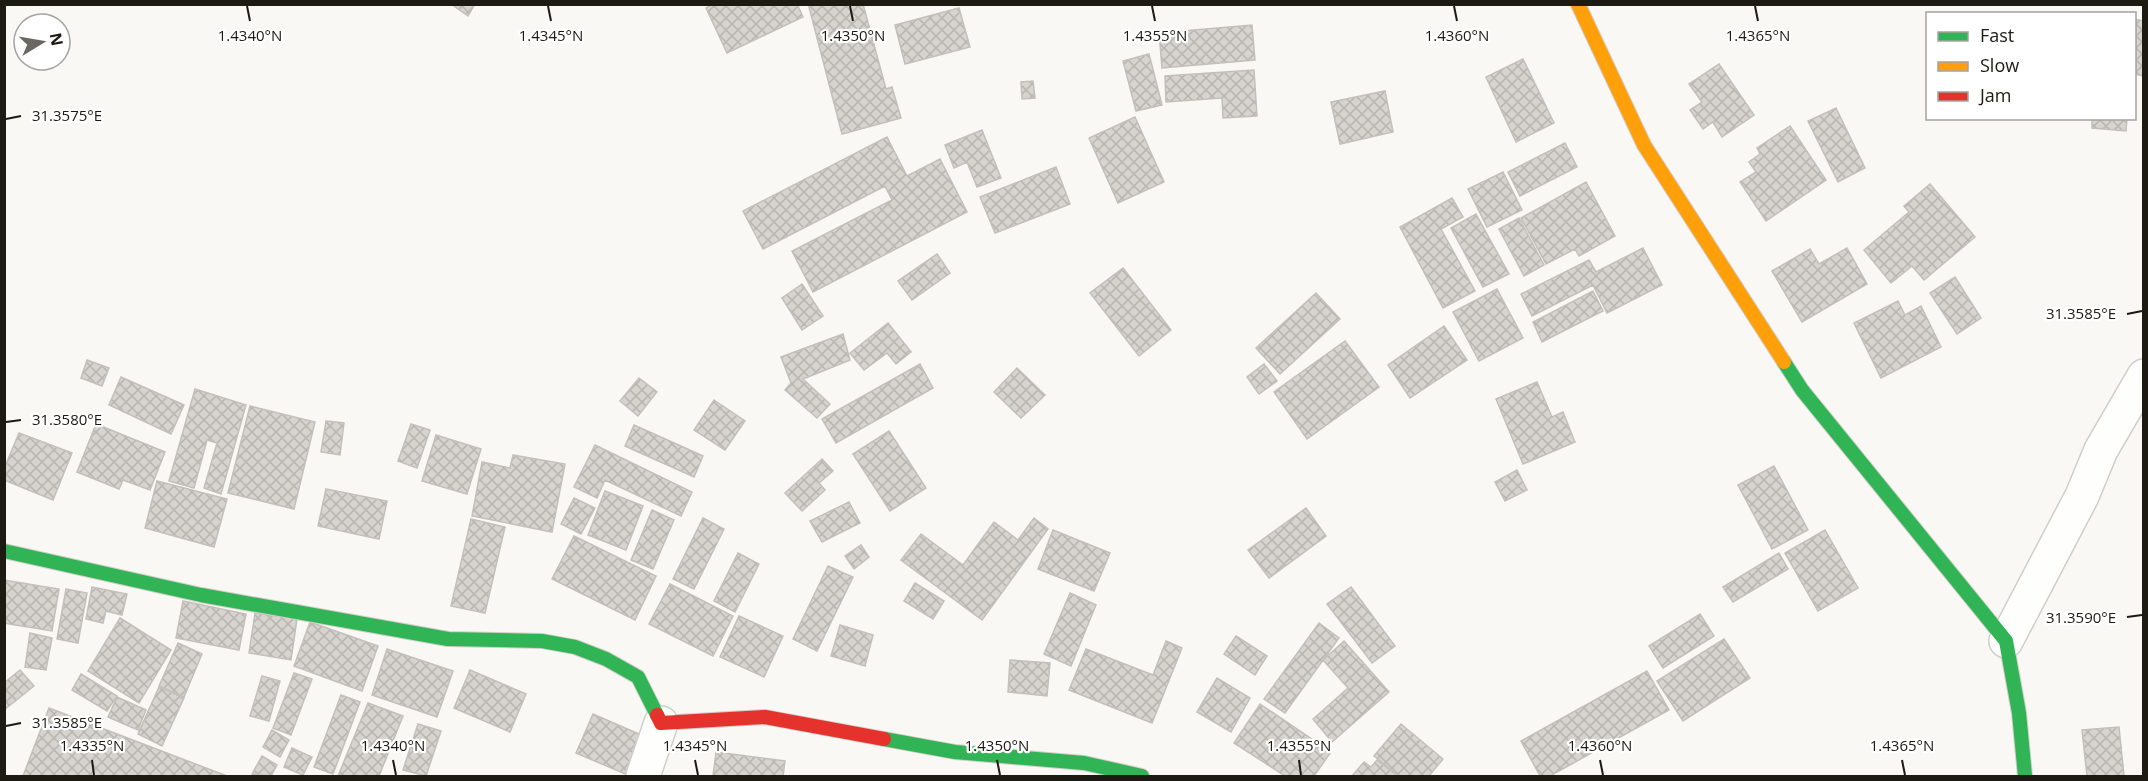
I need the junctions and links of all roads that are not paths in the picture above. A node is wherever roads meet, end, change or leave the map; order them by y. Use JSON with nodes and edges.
{"nodes":[{"id":1,"x":1578,"y":4,"type":"edge"},
{"id":2,"x":2144,"y":376,"type":"edge"},
{"id":3,"x":4,"y":551,"type":"edge"},
{"id":4,"x":2006,"y":641,"type":"junction"},
{"id":5,"x":661,"y":723,"type":"junction"},
{"id":6,"x":643,"y":777,"type":"edge"},
{"id":7,"x":1142,"y":777,"type":"edge"},
{"id":8,"x":2025,"y":777,"type":"edge"}],
"edges":[{"from":1,"to":4,"type":"street"},
{"from":2,"to":4,"type":"street"},
{"from":3,"to":5,"type":"street"},
{"from":4,"to":8,"type":"street"},
{"from":5,"to":6,"type":"street"},
{"from":5,"to":7,"type":"street"}]}
